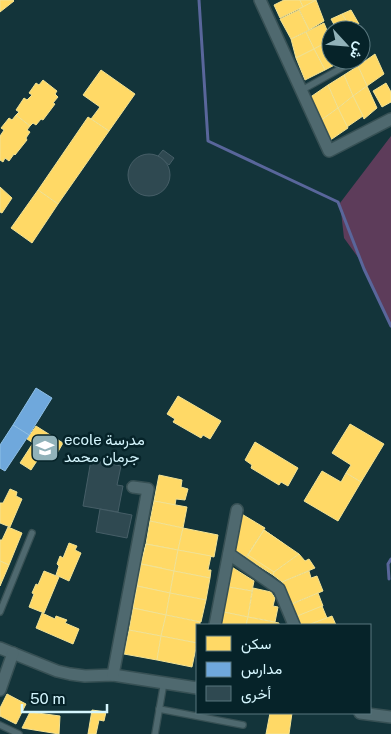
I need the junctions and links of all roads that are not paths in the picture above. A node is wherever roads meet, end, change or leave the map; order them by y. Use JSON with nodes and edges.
{"nodes":[{"id":1,"x":260,"y":0,"type":"edge"},
{"id":2,"x":338,"y":70,"type":"edge"},
{"id":3,"x":302,"y":90,"type":"junction"},
{"id":4,"x":391,"y":119,"type":"edge"},
{"id":5,"x":133,"y":487,"type":"dead end"},
{"id":6,"x":237,"y":510,"type":"dead end"},
{"id":7,"x":32,"y":533,"type":"dead end"},
{"id":8,"x":228,"y":554,"type":"junction"},
{"id":9,"x":0,"y":612,"type":"edge"},
{"id":10,"x":215,"y":624,"type":"edge"},
{"id":11,"x":294,"y":624,"type":"edge"},
{"id":12,"x":0,"y":648,"type":"edge"},
{"id":13,"x":13,"y":653,"type":"junction"},
{"id":14,"x":113,"y":675,"type":"junction"},
{"id":15,"x":164,"y":682,"type":"junction"},
{"id":16,"x":196,"y":688,"type":"edge"},
{"id":17,"x":0,"y":690,"type":"edge"},
{"id":18,"x":160,"y":709,"type":"junction"},
{"id":19,"x":368,"y":714,"type":"edge"},
{"id":20,"x":391,"y":717,"type":"edge"},
{"id":21,"x":0,"y":725,"type":"edge"},
{"id":22,"x":242,"y":725,"type":"dead end"},
{"id":23,"x":19,"y":734,"type":"edge"},
{"id":24,"x":156,"y":734,"type":"edge"}],
"edges":[{"from":1,"to":3,"type":"street"},
{"from":2,"to":3,"type":"lane"},
{"from":3,"to":4,"type":"street"},
{"from":5,"to":14,"type":"street"},
{"from":6,"to":8,"type":"street"},
{"from":7,"to":9,"type":"lane"},
{"from":8,"to":10,"type":"street"},
{"from":8,"to":11,"type":"street"},
{"from":12,"to":13,"type":"street"},
{"from":13,"to":14,"type":"street"},
{"from":13,"to":17,"type":"street"},
{"from":14,"to":15,"type":"street"},
{"from":15,"to":16,"type":"street"},
{"from":15,"to":18,"type":"lane"},
{"from":18,"to":22,"type":"lane"},
{"from":18,"to":24,"type":"lane"},
{"from":19,"to":20,"type":"street"},
{"from":21,"to":23,"type":"lane"}]}
